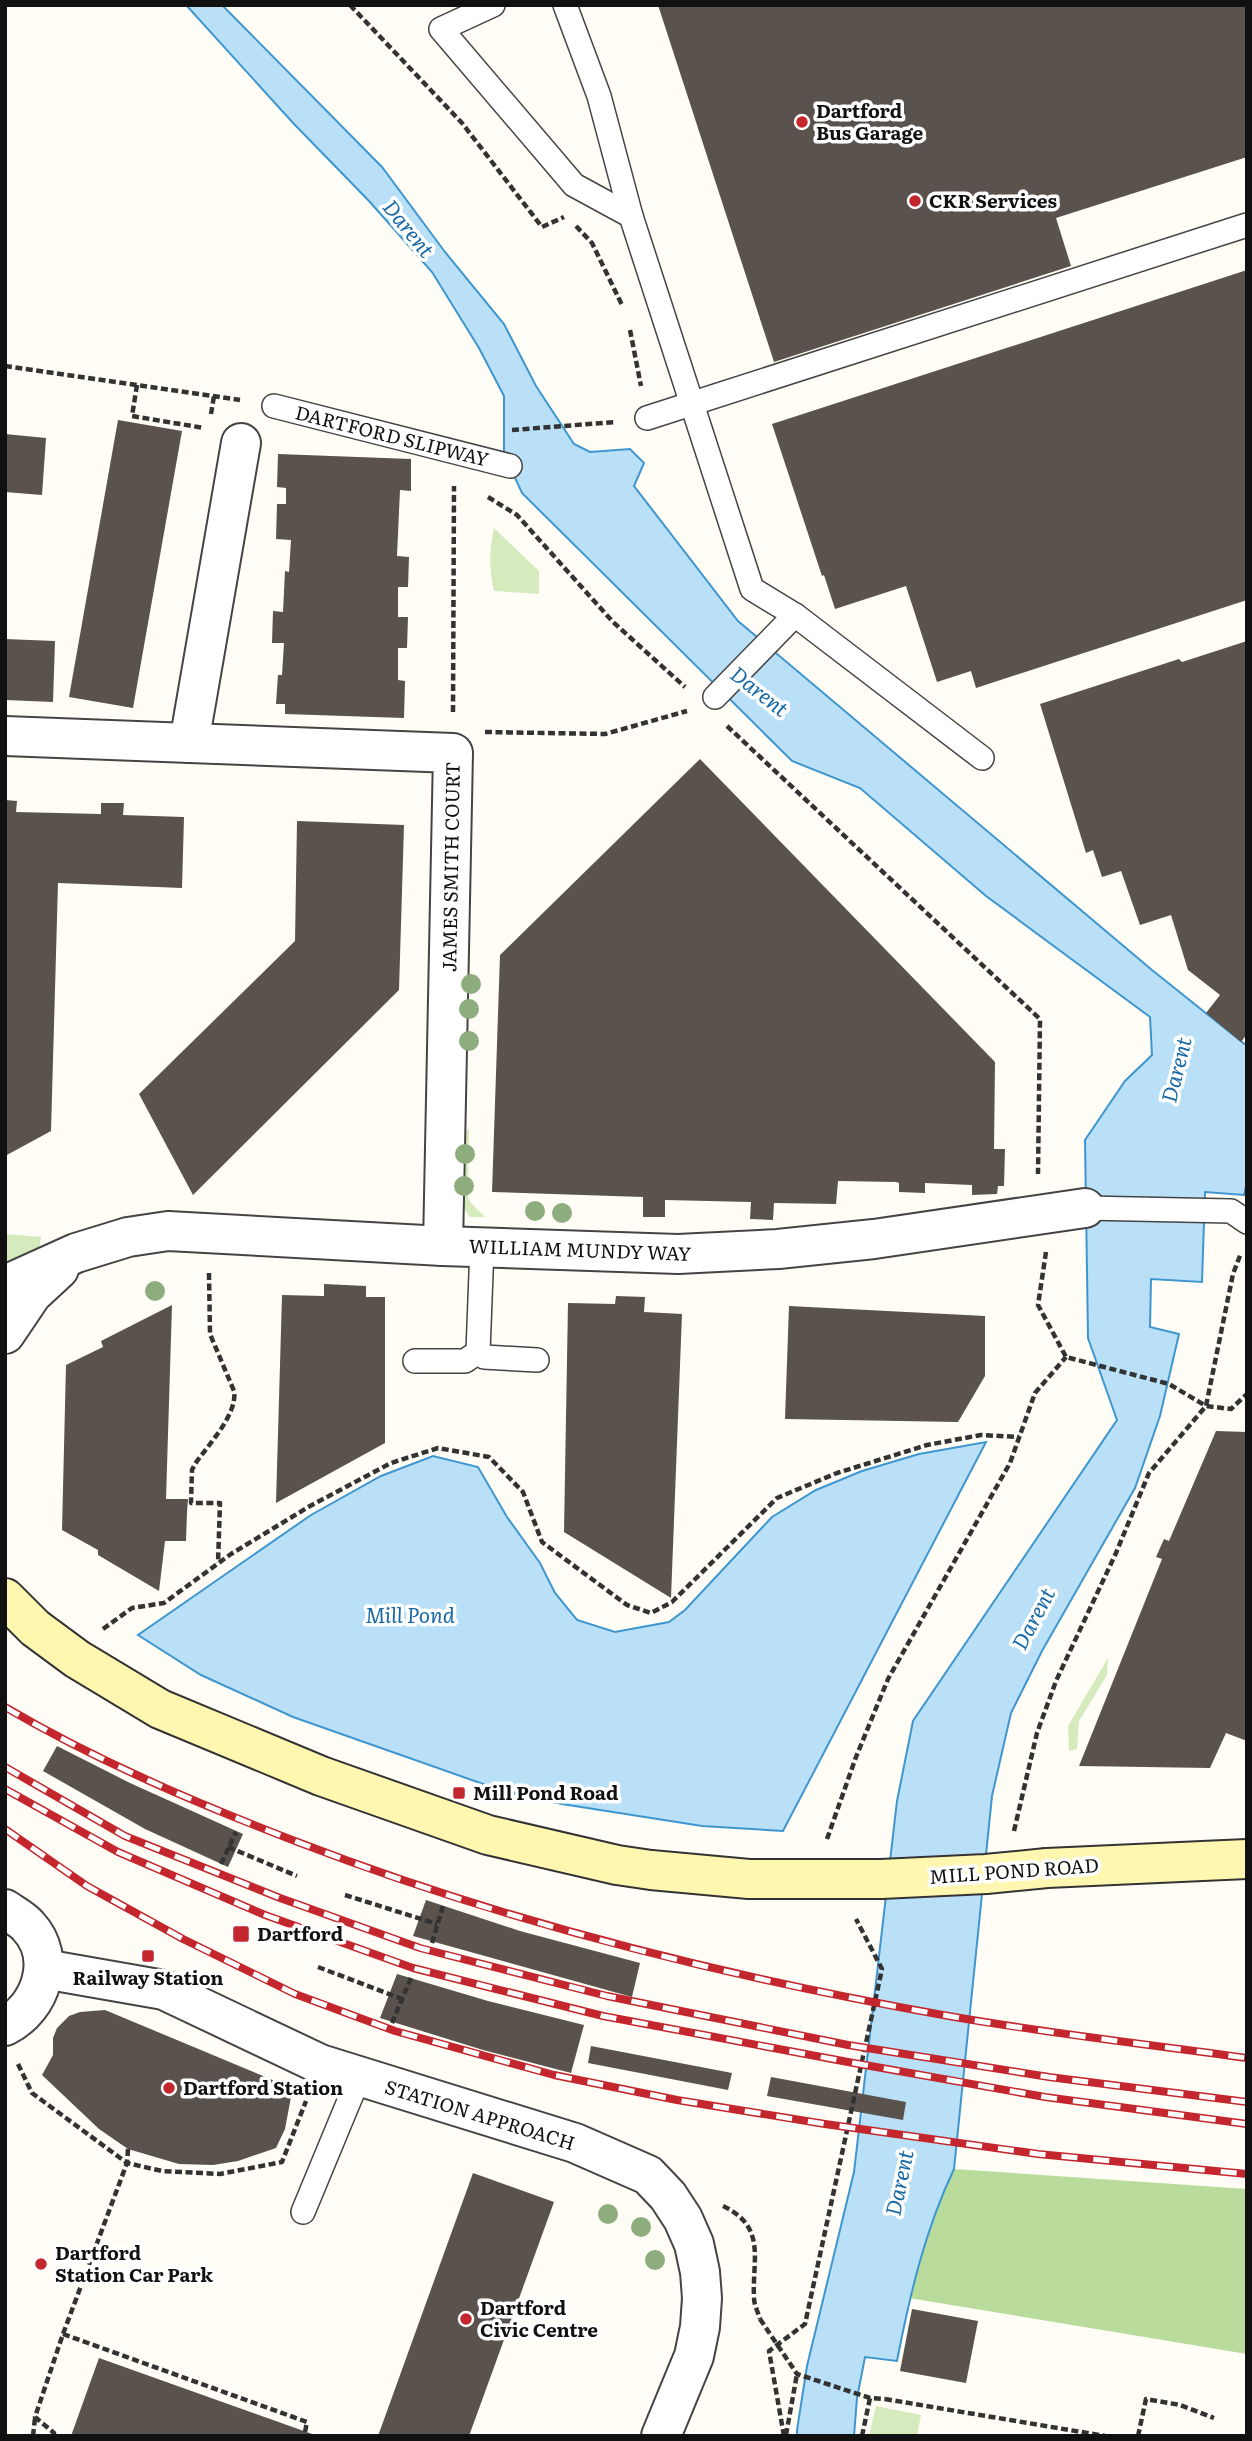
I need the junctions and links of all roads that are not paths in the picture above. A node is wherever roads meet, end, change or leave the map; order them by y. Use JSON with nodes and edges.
{"nodes":[{"id":1,"x":493,"y":5,"type":"edge"},
{"id":2,"x":565,"y":5,"type":"edge"},
{"id":3,"x":631,"y":215,"type":"junction"},
{"id":4,"x":1247,"y":225,"type":"edge"},
{"id":5,"x":693,"y":402,"type":"junction"},
{"id":6,"x":274,"y":406,"type":"road end"},
{"id":7,"x":647,"y":418,"type":"road end"},
{"id":8,"x":224,"y":436,"type":"road end"},
{"id":9,"x":510,"y":466,"type":"dead end"},
{"id":10,"x":795,"y":615,"type":"junction"},
{"id":11,"x":711,"y":702,"type":"road end"},
{"id":12,"x":5,"y":736,"type":"edge"},
{"id":13,"x":189,"y":743,"type":"junction"},
{"id":14,"x":982,"y":758,"type":"dead end"},
{"id":15,"x":1068,"y":1209,"type":"joint"},
{"id":16,"x":1241,"y":1218,"type":"edge"},
{"id":17,"x":443,"y":1246,"type":"junction"},
{"id":18,"x":482,"y":1247,"type":"junction"},
{"id":19,"x":76,"y":1253,"type":"junction"},
{"id":20,"x":5,"y":1285,"type":"edge"},
{"id":21,"x":5,"y":1334,"type":"edge"},
{"id":22,"x":478,"y":1352,"type":"junction"},
{"id":23,"x":537,"y":1360,"type":"dead end"},
{"id":24,"x":415,"y":1362,"type":"dead end"},
{"id":25,"x":5,"y":1598,"type":"edge"},
{"id":26,"x":1247,"y":1859,"type":"edge"},
{"id":27,"x":5,"y":1909,"type":"edge"},
{"id":28,"x":44,"y":1969,"type":"junction"},
{"id":29,"x":11,"y":2043,"type":"edge"},
{"id":30,"x":359,"y":2077,"type":"junction"},
{"id":31,"x":303,"y":2212,"type":"dead end"},
{"id":32,"x":661,"y":2436,"type":"edge"}],
"edges":[{"from":1,"to":3,"type":"lane"},
{"from":2,"to":3,"type":"lane"},
{"from":3,"to":5,"type":"lane"},
{"from":4,"to":5,"type":"lane"},
{"from":5,"to":7,"type":"lane"},
{"from":5,"to":10,"type":"lane"},
{"from":6,"to":9,"type":"lane","name":"DARTFORD SLIPWAY"},
{"from":8,"to":13,"type":"street"},
{"from":10,"to":11,"type":"lane"},
{"from":10,"to":14,"type":"lane"},
{"from":12,"to":13,"type":"street","name":"JAMES SMITH COURT"},
{"from":13,"to":17,"type":"street","name":"JAMES SMITH COURT"},
{"from":15,"to":16,"type":"lane"},
{"from":15,"to":18,"type":"street","name":"WILLIAM MUNDY WAY"},
{"from":17,"to":18,"type":"street","name":"WILLIAM MUNDY WAY"},
{"from":17,"to":19,"type":"street","name":"WILLIAM MUNDY WAY"},
{"from":18,"to":22,"type":"lane"},
{"from":19,"to":20,"type":"street","name":"WILLIAM MUNDY WAY"},
{"from":19,"to":21,"type":"street","name":"WILLIAM MUNDY WAY"},
{"from":22,"to":23,"type":"lane"},
{"from":22,"to":24,"type":"lane"},
{"from":25,"to":26,"type":"street","name":"MILL POND ROAD","bridge":true},
{"from":27,"to":28,"type":"street"},
{"from":28,"to":29,"type":"street"},
{"from":28,"to":30,"type":"street","name":"STATION APPROACH"},
{"from":30,"to":31,"type":"lane"},
{"from":30,"to":32,"type":"street","name":"STATION APPROACH"}]}
